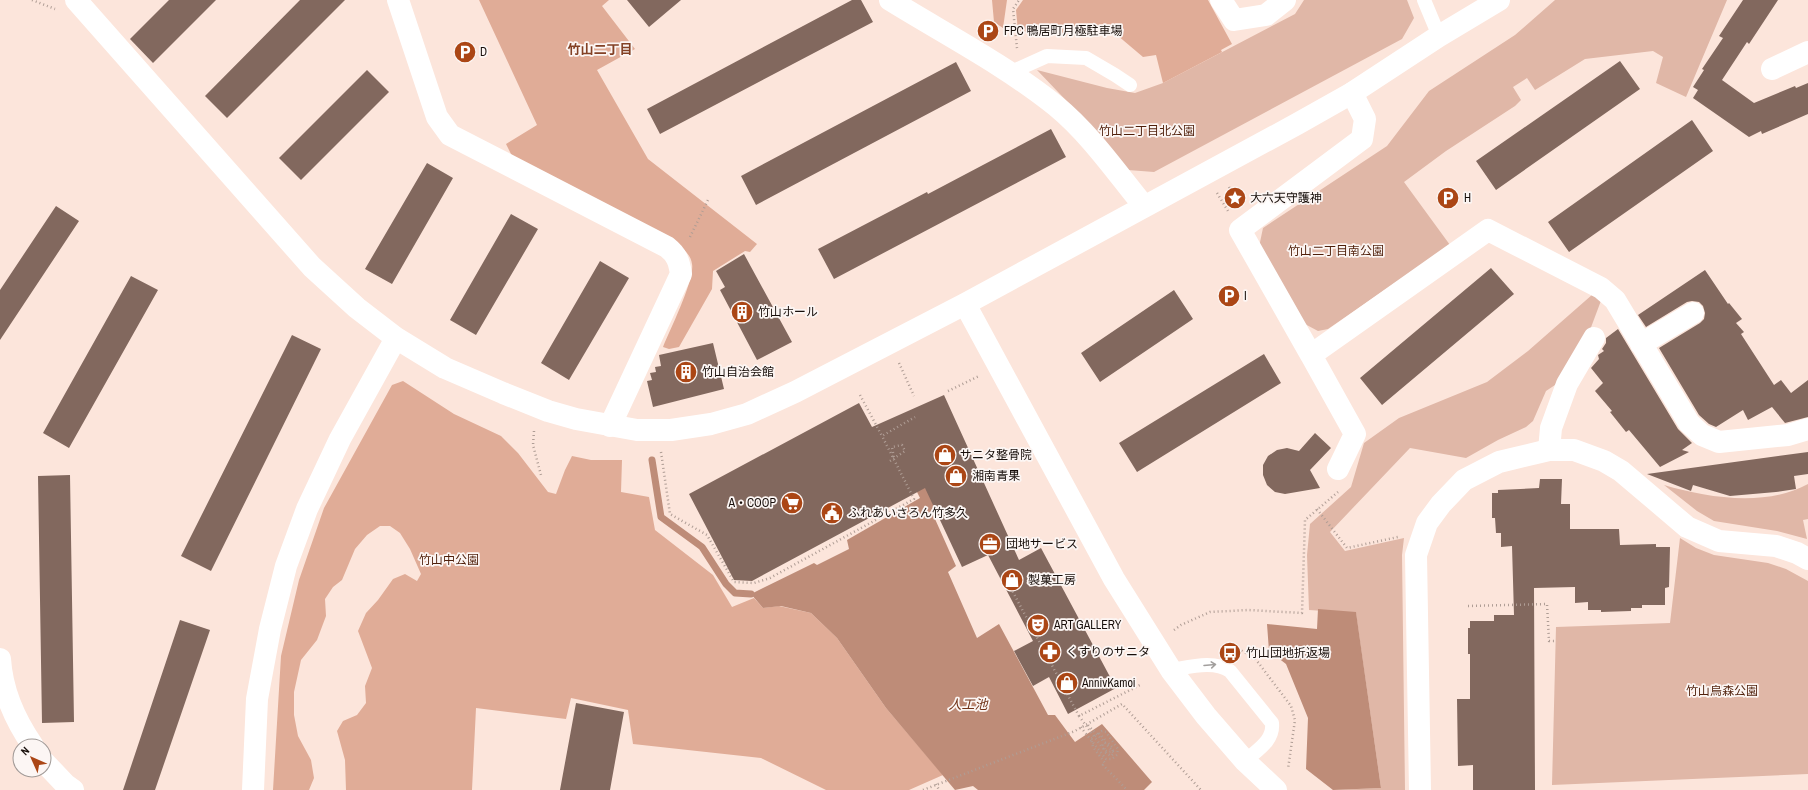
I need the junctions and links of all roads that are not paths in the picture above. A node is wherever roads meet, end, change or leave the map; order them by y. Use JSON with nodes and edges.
{"nodes":[{"id":1,"x":398,"y":0,"type":"edge"},
{"id":2,"x":890,"y":0,"type":"edge"},
{"id":3,"x":1221,"y":0,"type":"edge"},
{"id":4,"x":1285,"y":0,"type":"edge"},
{"id":5,"x":1424,"y":0,"type":"edge"},
{"id":6,"x":1499,"y":0,"type":"edge"},
{"id":7,"x":68,"y":6,"type":"edge"},
{"id":8,"x":1439,"y":36,"type":"junction"},
{"id":9,"x":1808,"y":52,"type":"edge"},
{"id":10,"x":1772,"y":69,"type":"dead end"},
{"id":11,"x":1016,"y":78,"type":"junction"},
{"id":12,"x":1130,"y":85,"type":"dead end"},
{"id":13,"x":1352,"y":93,"type":"junction"},
{"id":14,"x":1144,"y":206,"type":"junction"},
{"id":15,"x":965,"y":304,"type":"junction"},
{"id":16,"x":1693,"y":313,"type":"dead end"},
{"id":17,"x":396,"y":338,"type":"junction"},
{"id":18,"x":1594,"y":338,"type":"dead end"},
{"id":19,"x":1641,"y":344,"type":"junction"},
{"id":20,"x":1311,"y":355,"type":"junction"},
{"id":21,"x":610,"y":426,"type":"junction"},
{"id":22,"x":1808,"y":429,"type":"edge"},
{"id":23,"x":1549,"y":450,"type":"junction"},
{"id":24,"x":1338,"y":469,"type":"dead end"},
{"id":25,"x":1808,"y":559,"type":"edge"},
{"id":26,"x":0,"y":660,"type":"edge"},
{"id":27,"x":1171,"y":670,"type":"junction"},
{"id":28,"x":27,"y":738,"type":"edge"},
{"id":29,"x":1245,"y":761,"type":"junction"},
{"id":30,"x":52,"y":770,"type":"edge"},
{"id":31,"x":73,"y":790,"type":"edge"},
{"id":32,"x":253,"y":790,"type":"edge"},
{"id":33,"x":1276,"y":790,"type":"edge"},
{"id":34,"x":1420,"y":790,"type":"edge"}],
"edges":[{"from":1,"to":21,"type":"street"},
{"from":2,"to":11,"type":"street"},
{"from":3,"to":4,"type":"street"},
{"from":5,"to":8,"type":"lane"},
{"from":6,"to":8,"type":"street"},
{"from":7,"to":17,"type":"street"},
{"from":8,"to":13,"type":"street"},
{"from":9,"to":10,"type":"street"},
{"from":11,"to":12,"type":"lane"},
{"from":11,"to":14,"type":"street"},
{"from":13,"to":14,"type":"street"},
{"from":13,"to":20,"type":"street"},
{"from":14,"to":15,"type":"street"},
{"from":15,"to":21,"type":"street"},
{"from":15,"to":27,"type":"street"},
{"from":16,"to":19,"type":"street"},
{"from":17,"to":21,"type":"street"},
{"from":17,"to":32,"type":"street"},
{"from":18,"to":23,"type":"street"},
{"from":19,"to":20,"type":"street"},
{"from":19,"to":22,"type":"street"},
{"from":20,"to":24,"type":"street"},
{"from":23,"to":25,"type":"street"},
{"from":23,"to":34,"type":"street"},
{"from":26,"to":28,"type":"street"},
{"from":27,"to":29,"type":"street"},
{"from":27,"to":29,"type":"lane","one_way":true},
{"from":29,"to":33,"type":"street"},
{"from":30,"to":31,"type":"street"}]}
